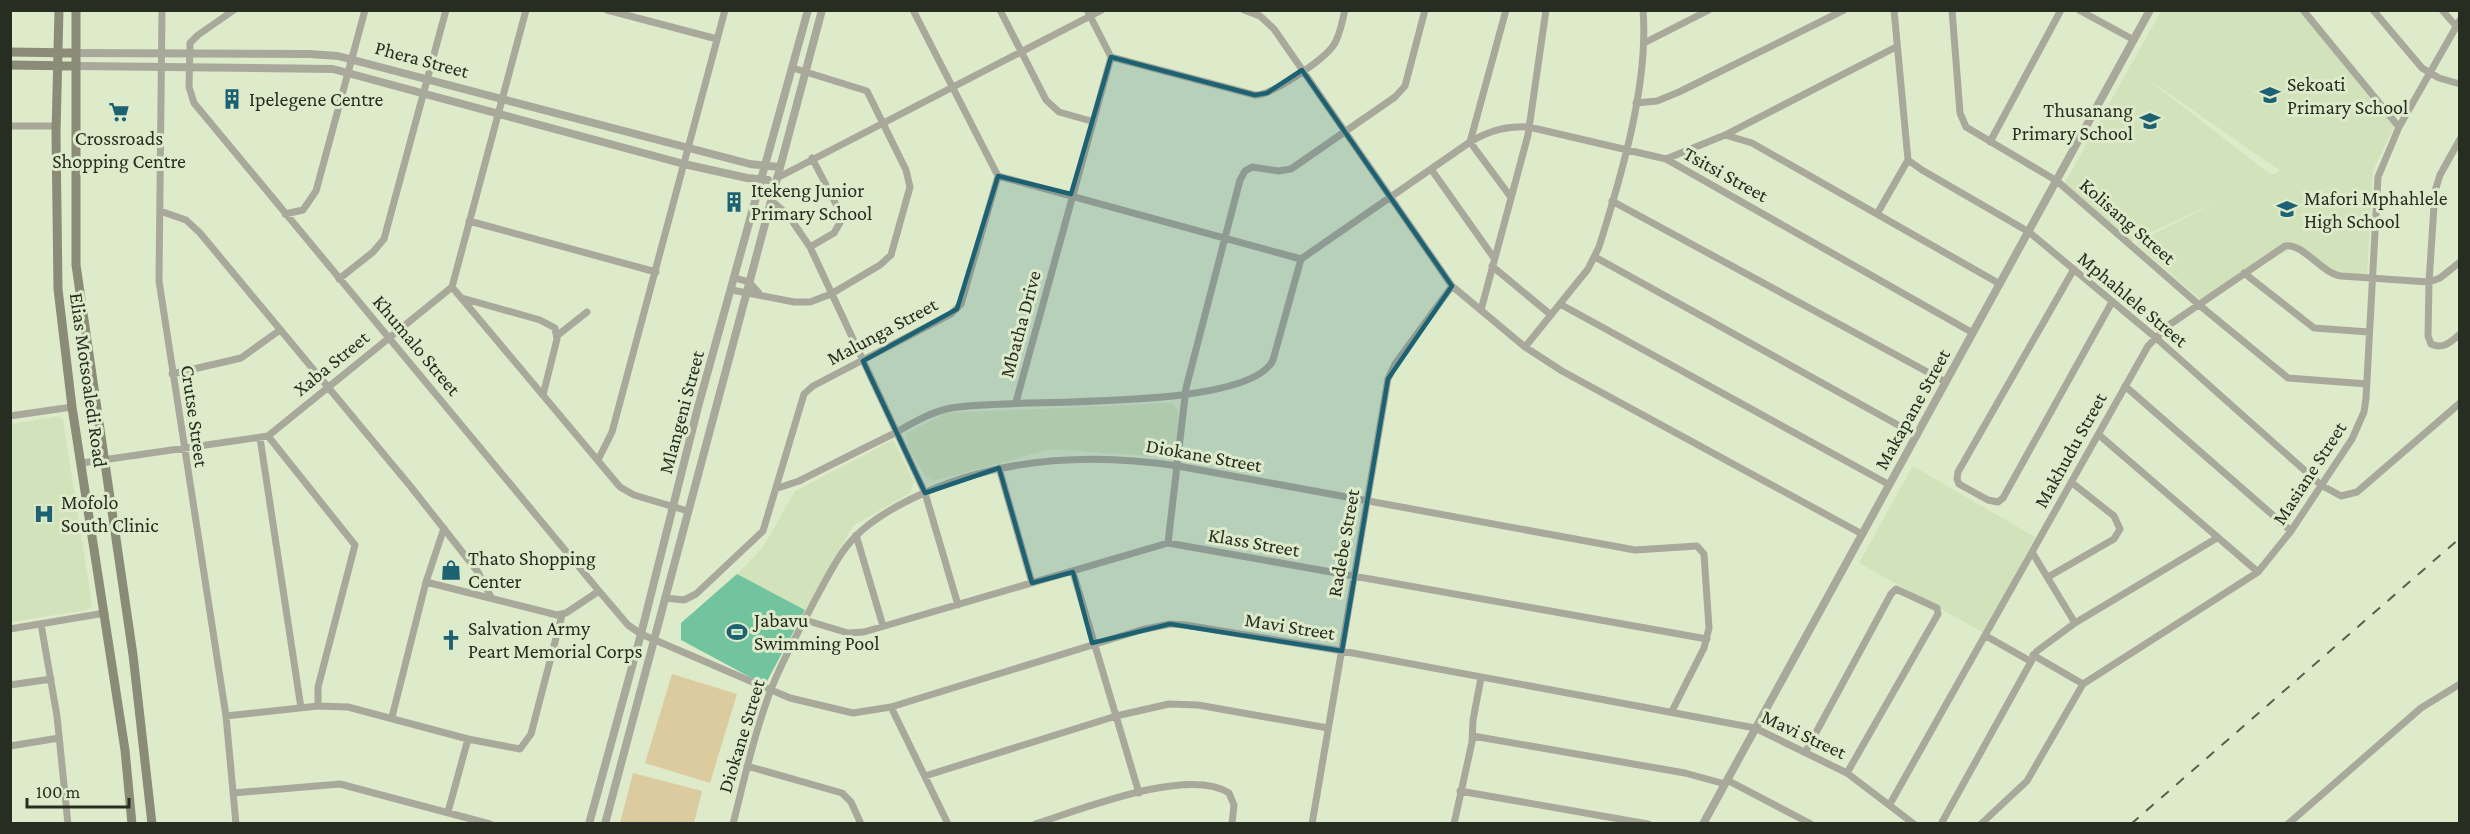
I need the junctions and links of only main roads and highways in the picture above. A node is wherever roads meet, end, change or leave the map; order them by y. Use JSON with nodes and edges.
{"nodes":[{"id":1,"x":59,"y":16,"type":"edge"},
{"id":2,"x":76,"y":16,"type":"edge"},
{"id":3,"x":10,"y":52,"type":"edge"},
{"id":4,"x":59,"y":53,"type":"junction"},
{"id":5,"x":76,"y":53,"type":"junction"},
{"id":6,"x":10,"y":64,"type":"edge"},
{"id":7,"x":58,"y":65,"type":"junction"},
{"id":8,"x":76,"y":66,"type":"junction"},
{"id":9,"x":132,"y":824,"type":"edge"},
{"id":10,"x":153,"y":824,"type":"edge"}],
"edges":[{"from":1,"to":2,"type":"main road"},
{"from":1,"to":4,"type":"main road","name":"Elias Motsoaledi Road"},
{"from":2,"to":5,"type":"main road","name":"Elias Motsoaledi Road"},
{"from":3,"to":4,"type":"main road","name":"Phera Street"},
{"from":4,"to":5,"type":"main road","name":"Phera Street"},
{"from":4,"to":7,"type":"main road","name":"Elias Motsoaledi Road"},
{"from":5,"to":8,"type":"main road","name":"Elias Motsoaledi Road"},
{"from":6,"to":7,"type":"main road","name":"Phera Street"},
{"from":7,"to":8,"type":"main road","name":"Phera Street"},
{"from":7,"to":9,"type":"main road","name":"Elias Motsoaledi Road"},
{"from":8,"to":10,"type":"main road","name":"Elias Motsoaledi Road"}]}
